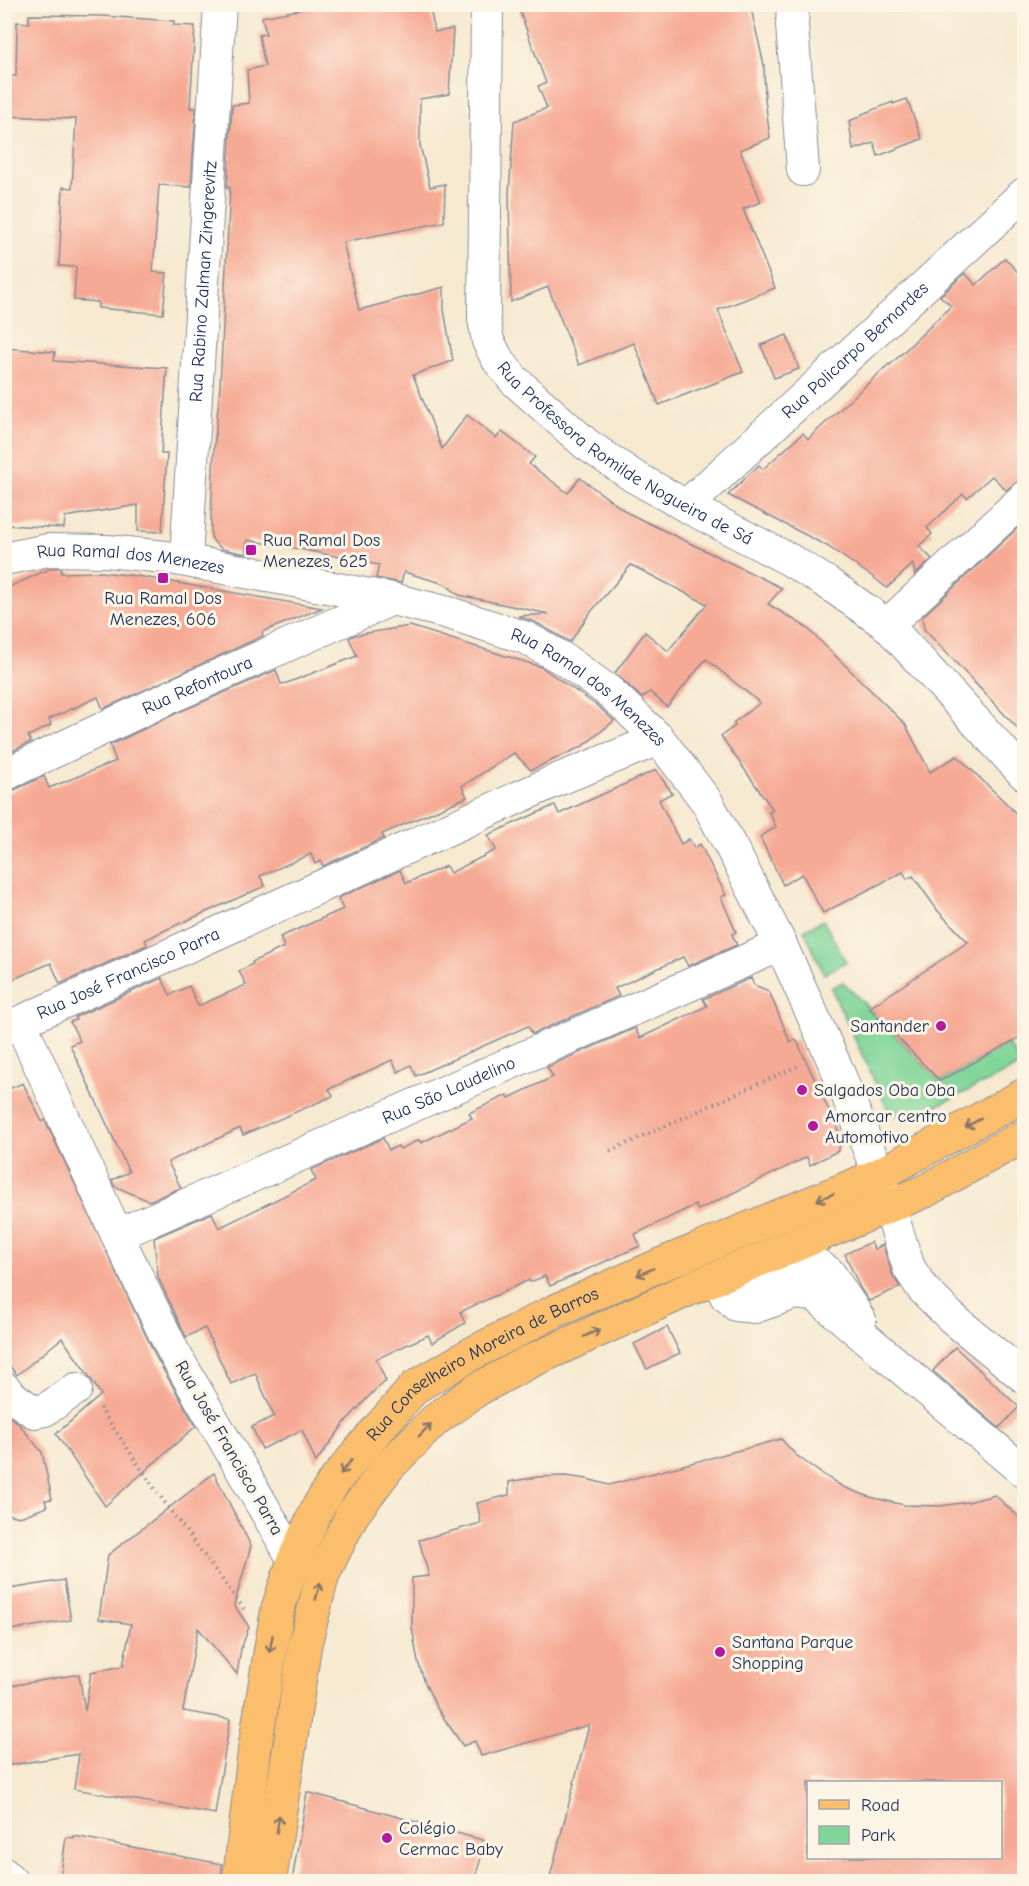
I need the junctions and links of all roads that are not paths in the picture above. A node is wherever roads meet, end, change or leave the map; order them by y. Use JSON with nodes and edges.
{"nodes":[{"id":1,"x":220,"y":4,"type":"edge"},
{"id":2,"x":487,"y":4,"type":"edge"},
{"id":3,"x":793,"y":4,"type":"edge"},
{"id":4,"x":803,"y":170,"type":"dead end"},
{"id":5,"x":1024,"y":194,"type":"edge"},
{"id":6,"x":1024,"y":498,"type":"edge"},
{"id":7,"x":686,"y":506,"type":"junction"},
{"id":8,"x":4,"y":559,"type":"edge"},
{"id":9,"x":186,"y":559,"type":"junction"},
{"id":10,"x":392,"y":599,"type":"junction"},
{"id":11,"x":887,"y":625,"type":"junction"},
{"id":12,"x":658,"y":739,"type":"junction"},
{"id":13,"x":1024,"y":774,"type":"edge"},
{"id":14,"x":4,"y":775,"type":"edge"},
{"id":15,"x":781,"y":945,"type":"junction"},
{"id":16,"x":12,"y":1026,"type":"edge"},
{"id":17,"x":1024,"y":1095,"type":"edge"},
{"id":18,"x":1024,"y":1136,"type":"edge"},
{"id":19,"x":879,"y":1175,"type":"junction"},
{"id":20,"x":889,"y":1208,"type":"junction"},
{"id":21,"x":117,"y":1235,"type":"junction"},
{"id":22,"x":719,"y":1288,"type":"junction"},
{"id":23,"x":1024,"y":1377,"type":"edge"},
{"id":24,"x":4,"y":1388,"type":"edge"},
{"id":25,"x":76,"y":1389,"type":"road end"},
{"id":26,"x":1024,"y":1472,"type":"edge"},
{"id":27,"x":294,"y":1560,"type":"junction"},
{"id":28,"x":4,"y":1874,"type":"edge"},
{"id":29,"x":12,"y":1881,"type":"edge"},
{"id":30,"x":239,"y":1881,"type":"edge"},
{"id":31,"x":267,"y":1881,"type":"edge"}],
"edges":[{"from":1,"to":9,"type":"street","name":"Rua Rabino Zalman Zingerevitz"},
{"from":2,"to":7,"type":"street","name":"Rua Professora Romilde Nogueira de Sá"},
{"from":3,"to":4,"type":"street"},
{"from":5,"to":7,"type":"street","name":"Rua Policarpo Bernardes"},
{"from":6,"to":11,"type":"street"},
{"from":7,"to":11,"type":"street","name":"Rua Professora Romilde Nogueira de Sá"},
{"from":8,"to":9,"type":"street","name":"Rua Ramal dos Menezes"},
{"from":9,"to":10,"type":"street","name":"Rua Ramal dos Menezes"},
{"from":10,"to":12,"type":"street","name":"Rua Ramal dos Menezes"},
{"from":10,"to":14,"type":"street","name":"Rua Refontoura"},
{"from":11,"to":13,"type":"street","name":"Rua Professora Romilde Nogueira de Sá"},
{"from":12,"to":15,"type":"street","name":"Rua Ramal dos Menezes"},
{"from":12,"to":16,"type":"street","name":"Rua José Francisco Parra"},
{"from":15,"to":19,"type":"street","name":"Rua Ramal dos Menezes"},
{"from":15,"to":21,"type":"street","name":"Rua São Laudelino"},
{"from":16,"to":21,"type":"street","name":"Rua José Francisco Parra"},
{"from":17,"to":19,"type":"main road","name":"Rua Conselheiro Moreira de Barros","one_way":true},
{"from":18,"to":20,"type":"main road","name":"Rua Conselheiro Moreira de Barros"},
{"from":19,"to":20,"type":"street","name":"Rua Ramal dos Menezes"},
{"from":19,"to":27,"type":"main road","name":"Rua Conselheiro Moreira de Barros","one_way":true},
{"from":20,"to":22,"type":"main road","name":"Rua Conselheiro Moreira de Barros"},
{"from":20,"to":23,"type":"street","name":"Rua Ramal dos Menezes"},
{"from":21,"to":27,"type":"street","name":"Rua José Francisco Parra"},
{"from":22,"to":26,"type":"street"},
{"from":31,"to":22,"type":"main road","name":"Rua Conselheiro Moreira de Barros","one_way":true},
{"from":24,"to":25,"type":"street"},
{"from":27,"to":30,"type":"main road","name":"Rua Conselheiro Moreira de Barros","one_way":true},
{"from":28,"to":29,"type":"street"}]}
